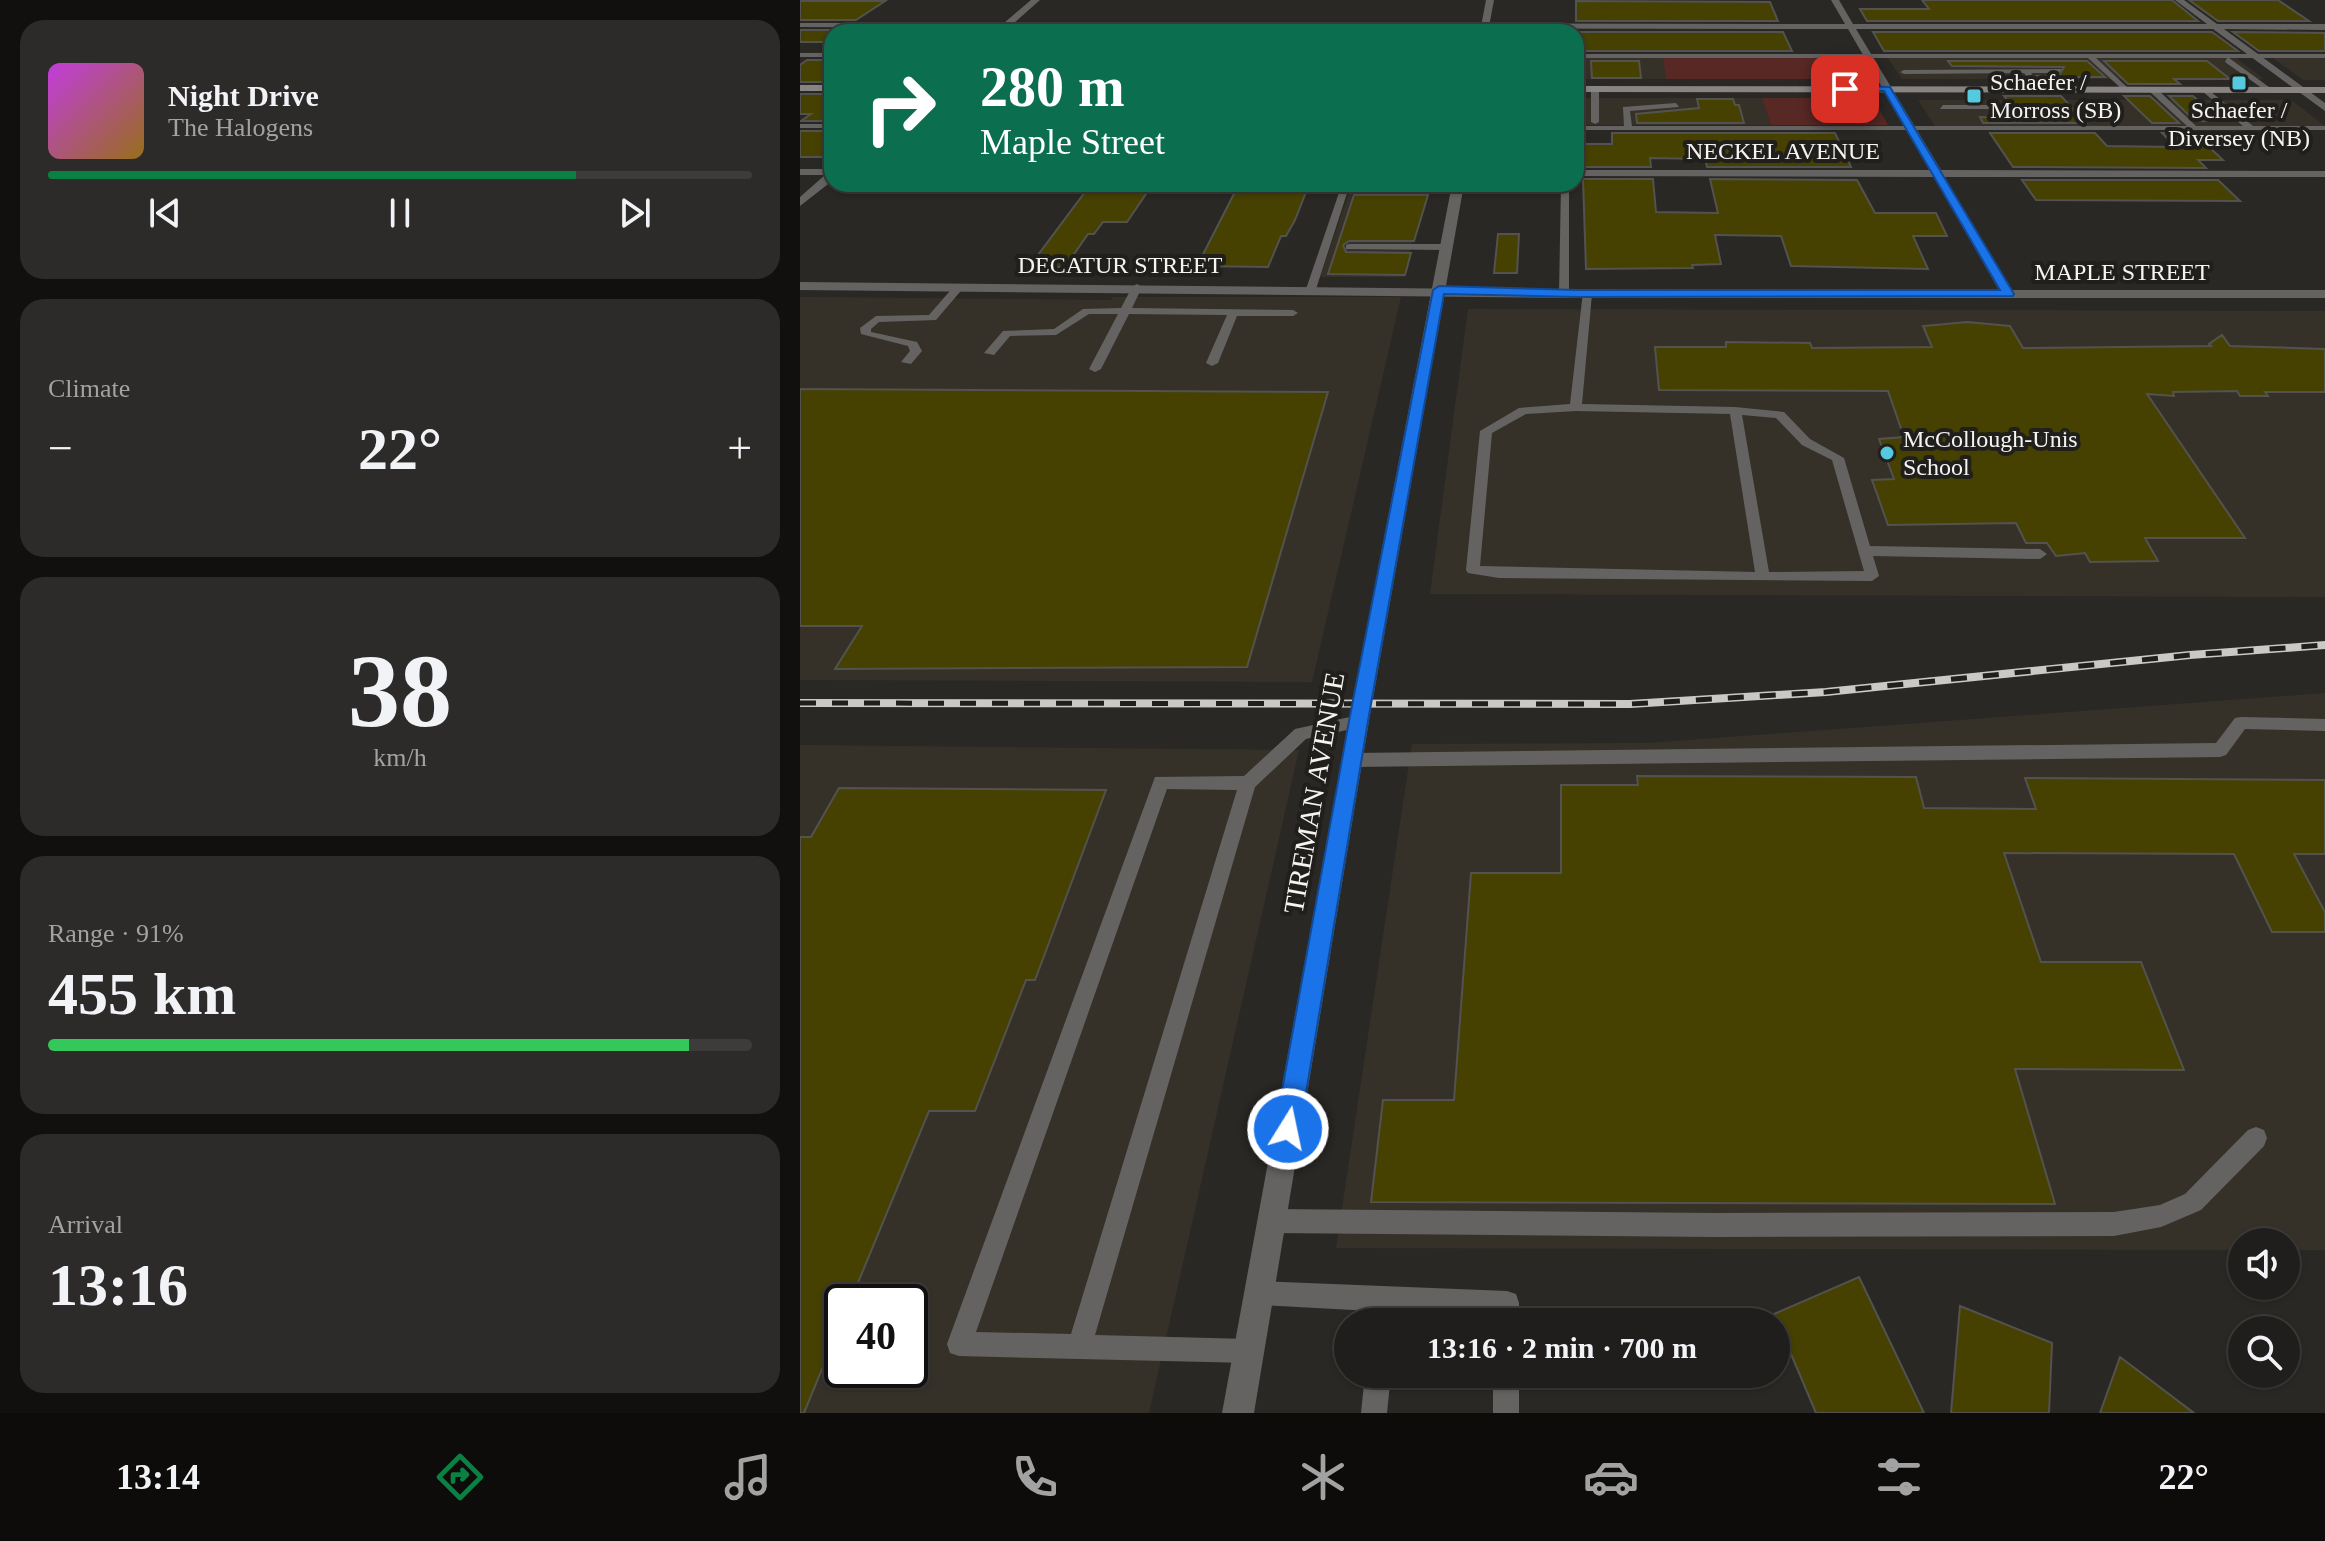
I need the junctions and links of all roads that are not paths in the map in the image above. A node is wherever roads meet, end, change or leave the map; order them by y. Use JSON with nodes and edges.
{"nodes":[{"id":1,"x":1036,"y":0,"type":"edge"},
{"id":2,"x":1490,"y":0,"type":"edge"},
{"id":3,"x":1835,"y":0,"type":"edge"},
{"id":4,"x":2179,"y":0,"type":"edge"},
{"id":5,"x":1009,"y":24,"type":"edge"},
{"id":6,"x":1486,"y":24,"type":"edge"},
{"id":7,"x":800,"y":25,"type":"edge"},
{"id":8,"x":824,"y":25,"type":"edge"},
{"id":9,"x":1850,"y":26,"type":"junction"},
{"id":10,"x":2215,"y":26,"type":"junction"},
{"id":11,"x":2325,"y":27,"type":"edge"},
{"id":12,"x":1584,"y":28,"type":"edge"},
{"id":13,"x":800,"y":55,"type":"edge"},
{"id":14,"x":824,"y":55,"type":"edge"},
{"id":15,"x":1584,"y":56,"type":"edge"},
{"id":16,"x":2090,"y":56,"type":"junction"},
{"id":17,"x":2325,"y":56,"type":"edge"},
{"id":18,"x":2255,"y":57,"type":"junction"},
{"id":19,"x":1869,"y":58,"type":"junction"},
{"id":20,"x":1922,"y":60,"type":"dead end"},
{"id":21,"x":2228,"y":60,"type":"dead end"},
{"id":22,"x":2026,"y":71,"type":"junction"},
{"id":23,"x":2059,"y":71,"type":"dead end"},
{"id":24,"x":1904,"y":72,"type":"dead end"},
{"id":25,"x":1934,"y":72,"type":"junction"},
{"id":26,"x":800,"y":88,"type":"edge"},
{"id":27,"x":824,"y":88,"type":"edge"},
{"id":28,"x":1584,"y":89,"type":"edge"},
{"id":29,"x":1595,"y":89,"type":"junction"},
{"id":30,"x":1647,"y":89,"type":"junction"},
{"id":31,"x":1887,"y":89,"type":"junction"},
{"id":32,"x":1931,"y":89,"type":"junction"},
{"id":33,"x":1946,"y":89,"type":"junction"},
{"id":34,"x":2040,"y":89,"type":"junction"},
{"id":35,"x":2124,"y":89,"type":"junction"},
{"id":36,"x":2152,"y":89,"type":"junction"},
{"id":37,"x":2205,"y":89,"type":"junction"},
{"id":38,"x":2266,"y":89,"type":"junction"},
{"id":39,"x":2300,"y":90,"type":"junction"},
{"id":40,"x":2325,"y":90,"type":"edge"},
{"id":41,"x":1649,"y":105,"type":"junction"},
{"id":42,"x":1676,"y":105,"type":"dead end"},
{"id":43,"x":1943,"y":107,"type":"junction"},
{"id":44,"x":2004,"y":107,"type":"dead end"},
{"id":45,"x":2325,"y":108,"type":"edge"},
{"id":46,"x":1595,"y":122,"type":"dead end"},
{"id":47,"x":1952,"y":122,"type":"dead end"},
{"id":48,"x":800,"y":126,"type":"edge"},
{"id":49,"x":824,"y":126,"type":"edge"},
{"id":50,"x":1584,"y":128,"type":"edge"},
{"id":51,"x":1628,"y":128,"type":"junction"},
{"id":52,"x":1910,"y":128,"type":"junction"},
{"id":53,"x":2194,"y":128,"type":"junction"},
{"id":54,"x":2251,"y":128,"type":"junction"},
{"id":55,"x":2325,"y":128,"type":"edge"},
{"id":56,"x":800,"y":172,"type":"edge"},
{"id":57,"x":1584,"y":173,"type":"edge"},
{"id":58,"x":1937,"y":173,"type":"junction"},
{"id":59,"x":824,"y":174,"type":"edge"},
{"id":60,"x":2325,"y":174,"type":"edge"},
{"id":61,"x":824,"y":181,"type":"edge"},
{"id":62,"x":1343,"y":192,"type":"edge"},
{"id":63,"x":1457,"y":192,"type":"edge"},
{"id":64,"x":1565,"y":192,"type":"edge"},
{"id":65,"x":800,"y":203,"type":"edge"},
{"id":66,"x":1349,"y":247,"type":"dead end"},
{"id":67,"x":1447,"y":247,"type":"junction"},
{"id":68,"x":800,"y":286,"type":"edge"},
{"id":69,"x":960,"y":286,"type":"junction"},
{"id":70,"x":1137,"y":287,"type":"junction"},
{"id":71,"x":1311,"y":289,"type":"junction"},
{"id":72,"x":1439,"y":290,"type":"junction"},
{"id":73,"x":1564,"y":293,"type":"junction"},
{"id":74,"x":1587,"y":294,"type":"junction"},
{"id":75,"x":2008,"y":294,"type":"junction"},
{"id":76,"x":2325,"y":294,"type":"edge"},
{"id":77,"x":1125,"y":311,"type":"junction"},
{"id":78,"x":1233,"y":313,"type":"junction"},
{"id":79,"x":1293,"y":313,"type":"dead end"},
{"id":80,"x":990,"y":353,"type":"dead end"},
{"id":81,"x":907,"y":362,"type":"dead end"},
{"id":82,"x":1212,"y":363,"type":"dead end"},
{"id":83,"x":1095,"y":369,"type":"dead end"},
{"id":84,"x":1576,"y":407,"type":"junction"},
{"id":85,"x":1735,"y":411,"type":"junction"},
{"id":86,"x":1865,"y":551,"type":"junction"},
{"id":87,"x":2040,"y":554,"type":"dead end"},
{"id":88,"x":1763,"y":577,"type":"junction"},
{"id":89,"x":1359,"y":721,"type":"junction"},
{"id":90,"x":2325,"y":725,"type":"edge"},
{"id":91,"x":1352,"y":760,"type":"junction"},
{"id":92,"x":1248,"y":783,"type":"junction"},
{"id":93,"x":2256,"y":1138,"type":"dead end"},
{"id":94,"x":1272,"y":1221,"type":"junction"},
{"id":95,"x":1259,"y":1293,"type":"junction"},
{"id":96,"x":1363,"y":1308,"type":"edge"},
{"id":97,"x":1430,"y":1308,"type":"edge"},
{"id":98,"x":1507,"y":1308,"type":"edge"},
{"id":99,"x":1079,"y":1348,"type":"junction"},
{"id":100,"x":1249,"y":1351,"type":"junction"},
{"id":101,"x":1377,"y":1388,"type":"edge"},
{"id":102,"x":1506,"y":1388,"type":"edge"},
{"id":103,"x":1238,"y":1413,"type":"edge"},
{"id":104,"x":1374,"y":1413,"type":"edge"},
{"id":105,"x":1506,"y":1413,"type":"edge"}],
"edges":[{"from":1,"to":5,"type":"street"},
{"from":2,"to":6,"type":"street"},
{"from":3,"to":9,"type":"street"},
{"from":4,"to":10,"type":"street"},
{"from":7,"to":8,"type":"street"},
{"from":9,"to":10,"type":"street"},
{"from":9,"to":12,"type":"street"},
{"from":9,"to":19,"type":"street"},
{"from":10,"to":11,"type":"street"},
{"from":10,"to":18,"type":"street"},
{"from":13,"to":14,"type":"lane"},
{"from":15,"to":19,"type":"lane"},
{"from":16,"to":18,"type":"lane"},
{"from":16,"to":19,"type":"lane"},
{"from":16,"to":35,"type":"lane"},
{"from":17,"to":18,"type":"lane"},
{"from":18,"to":39,"type":"street"},
{"from":19,"to":20,"type":"lane"},
{"from":19,"to":31,"type":"street"},
{"from":21,"to":38,"type":"lane"},
{"from":22,"to":23,"type":"lane"},
{"from":22,"to":25,"type":"lane"},
{"from":22,"to":34,"type":"lane"},
{"from":24,"to":25,"type":"lane"},
{"from":25,"to":33,"type":"lane"},
{"from":26,"to":27,"type":"main road"},
{"from":28,"to":29,"type":"main road"},
{"from":29,"to":30,"type":"main road"},
{"from":29,"to":46,"type":"lane"},
{"from":30,"to":31,"type":"main road"},
{"from":30,"to":41,"type":"lane"},
{"from":31,"to":32,"type":"main road"},
{"from":31,"to":52,"type":"street"},
{"from":32,"to":33,"type":"main road"},
{"from":32,"to":43,"type":"lane"},
{"from":33,"to":34,"type":"main road"},
{"from":34,"to":35,"type":"main road"},
{"from":35,"to":36,"type":"main road"},
{"from":36,"to":37,"type":"main road"},
{"from":36,"to":53,"type":"lane"},
{"from":37,"to":38,"type":"main road"},
{"from":37,"to":54,"type":"lane"},
{"from":38,"to":39,"type":"main road"},
{"from":39,"to":40,"type":"main road"},
{"from":39,"to":45,"type":"street"},
{"from":41,"to":42,"type":"lane"},
{"from":41,"to":51,"type":"lane"},
{"from":43,"to":44,"type":"lane"},
{"from":43,"to":47,"type":"lane"},
{"from":48,"to":49,"type":"lane"},
{"from":50,"to":51,"type":"lane"},
{"from":51,"to":52,"type":"lane"},
{"from":52,"to":53,"type":"lane"},
{"from":52,"to":58,"type":"street"},
{"from":53,"to":54,"type":"lane"},
{"from":54,"to":55,"type":"lane"},
{"from":56,"to":59,"type":"street"},
{"from":57,"to":58,"type":"street","name":"NECKEL AVENUE"},
{"from":58,"to":60,"type":"street","name":"NECKEL AVENUE"},
{"from":58,"to":75,"type":"street"},
{"from":61,"to":65,"type":"street"},
{"from":62,"to":71,"type":"lane"},
{"from":63,"to":67,"type":"street","name":"TIREMAN AVENUE"},
{"from":64,"to":73,"type":"lane"},
{"from":66,"to":67,"type":"lane"},
{"from":67,"to":72,"type":"street","name":"TIREMAN AVENUE"},
{"from":68,"to":69,"type":"street","name":"DECATUR STREET"},
{"from":69,"to":70,"type":"street","name":"DECATUR STREET"},
{"from":69,"to":81,"type":"lane"},
{"from":70,"to":71,"type":"street","name":"DECATUR STREET"},
{"from":70,"to":77,"type":"lane"},
{"from":71,"to":72,"type":"street","name":"DECATUR STREET"},
{"from":72,"to":73,"type":"street","name":"MAPLE STREET"},
{"from":72,"to":89,"type":"street","name":"TIREMAN AVENUE"},
{"from":73,"to":74,"type":"street","name":"MAPLE STREET"},
{"from":74,"to":75,"type":"street","name":"MAPLE STREET"},
{"from":74,"to":84,"type":"lane"},
{"from":75,"to":76,"type":"street","name":"MAPLE STREET"},
{"from":77,"to":78,"type":"lane"},
{"from":77,"to":80,"type":"lane"},
{"from":77,"to":83,"type":"lane"},
{"from":78,"to":79,"type":"lane"},
{"from":78,"to":82,"type":"lane"},
{"from":84,"to":85,"type":"lane"},
{"from":84,"to":88,"type":"lane"},
{"from":85,"to":86,"type":"lane"},
{"from":85,"to":88,"type":"lane"},
{"from":86,"to":87,"type":"lane"},
{"from":86,"to":88,"type":"lane"},
{"from":89,"to":91,"type":"street","name":"TIREMAN AVENUE"},
{"from":89,"to":92,"type":"lane"},
{"from":90,"to":91,"type":"lane"},
{"from":91,"to":94,"type":"street","name":"TIREMAN AVENUE"},
{"from":92,"to":99,"type":"lane"},
{"from":92,"to":99,"type":"lane"},
{"from":93,"to":94,"type":"lane"},
{"from":94,"to":95,"type":"street","name":"TIREMAN AVENUE"},
{"from":95,"to":96,"type":"lane"},
{"from":95,"to":100,"type":"street","name":"TIREMAN AVENUE"},
{"from":97,"to":98,"type":"lane"},
{"from":99,"to":100,"type":"lane"},
{"from":100,"to":103,"type":"street","name":"TIREMAN AVENUE"},
{"from":101,"to":104,"type":"lane"},
{"from":102,"to":105,"type":"lane"}]}
